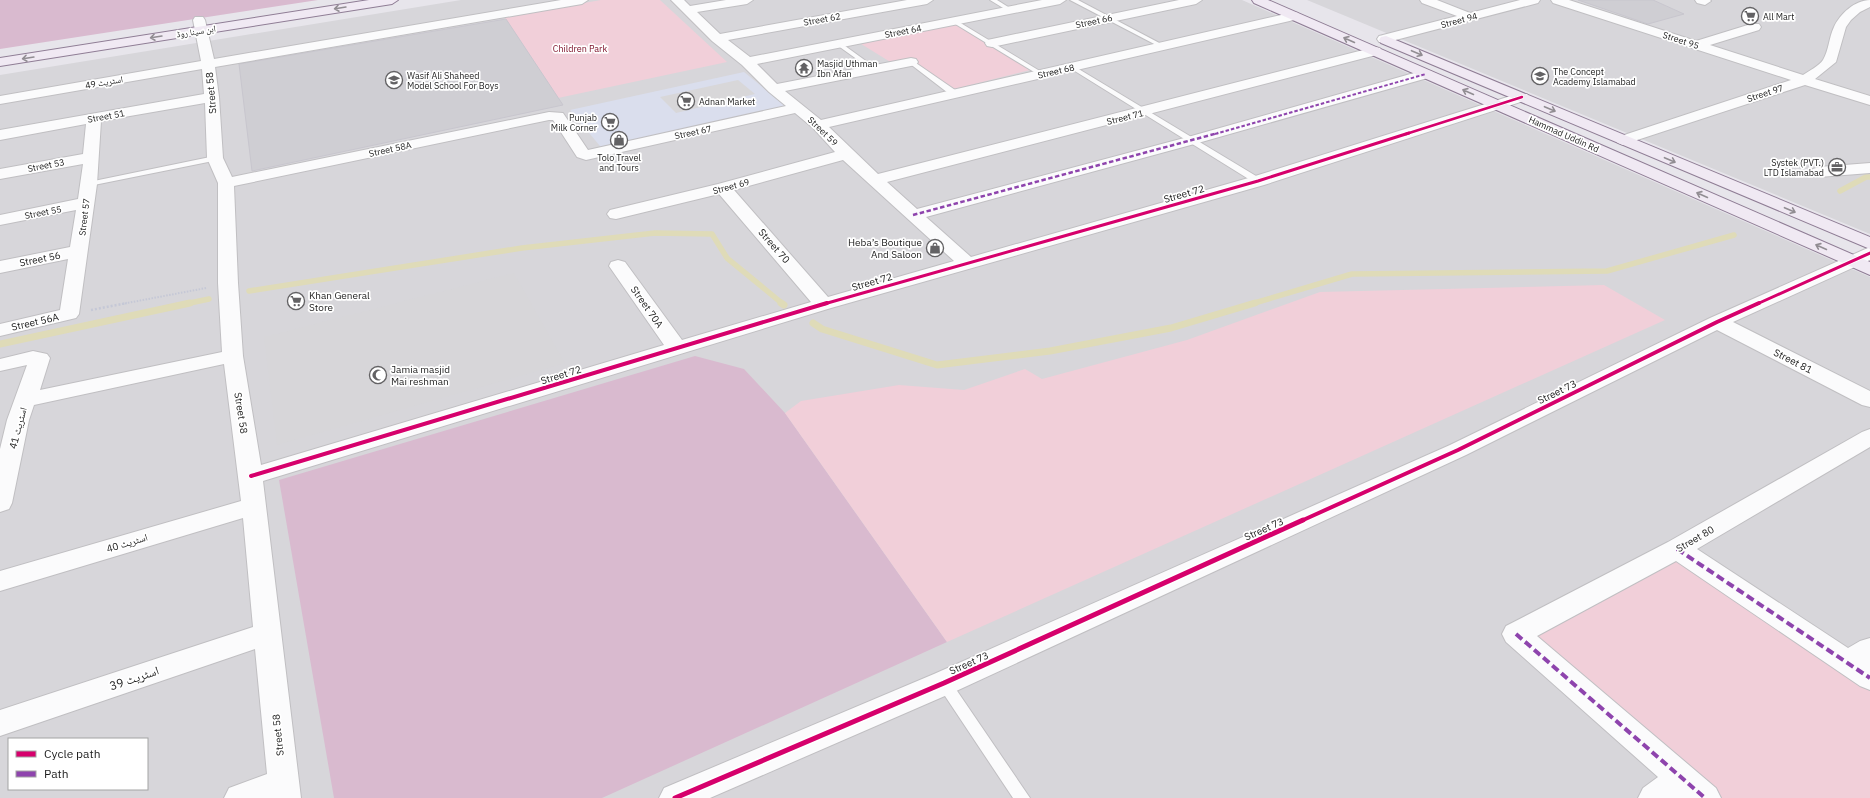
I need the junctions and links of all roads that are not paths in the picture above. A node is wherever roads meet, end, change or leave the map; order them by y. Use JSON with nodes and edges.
{"nodes":[{"id":1,"x":331,"y":0,"type":"edge"},
{"id":2,"x":392,"y":0,"type":"edge"},
{"id":3,"x":582,"y":0,"type":"edge"},
{"id":4,"x":747,"y":0,"type":"edge"},
{"id":5,"x":927,"y":0,"type":"edge"},
{"id":6,"x":993,"y":0,"type":"edge"},
{"id":7,"x":1060,"y":0,"type":"edge"},
{"id":8,"x":1073,"y":0,"type":"edge"},
{"id":9,"x":1196,"y":0,"type":"edge"},
{"id":10,"x":1258,"y":0,"type":"edge"},
{"id":11,"x":1291,"y":0,"type":"edge"},
{"id":12,"x":1426,"y":0,"type":"edge"},
{"id":13,"x":1534,"y":0,"type":"edge"},
{"id":14,"x":1558,"y":0,"type":"edge"},
{"id":15,"x":1870,"y":2,"type":"edge"},
{"id":16,"x":682,"y":5,"type":"edge"},
{"id":17,"x":1010,"y":10,"type":"junction"},
{"id":18,"x":1294,"y":16,"type":"junction"},
{"id":19,"x":1470,"y":17,"type":"junction"},
{"id":20,"x":1108,"y":18,"type":"junction"},
{"id":21,"x":954,"y":21,"type":"junction"},
{"id":22,"x":200,"y":25,"type":"junction"},
{"id":23,"x":1755,"y":26,"type":"dead end"},
{"id":24,"x":1355,"y":27,"type":"dead end"},
{"id":25,"x":1370,"y":33,"type":"dead end"},
{"id":26,"x":717,"y":38,"type":"junction"},
{"id":27,"x":1384,"y":39,"type":"junction"},
{"id":28,"x":992,"y":43,"type":"junction"},
{"id":29,"x":839,"y":44,"type":"junction"},
{"id":30,"x":1696,"y":45,"type":"junction"},
{"id":31,"x":1162,"y":46,"type":"junction"},
{"id":32,"x":0,"y":51,"type":"edge"},
{"id":33,"x":1374,"y":51,"type":"junction"},
{"id":34,"x":0,"y":62,"type":"edge"},
{"id":35,"x":747,"y":62,"type":"junction"},
{"id":36,"x":911,"y":62,"type":"joint"},
{"id":37,"x":208,"y":64,"type":"junction"},
{"id":38,"x":1072,"y":67,"type":"junction"},
{"id":39,"x":874,"y":69,"type":"junction"},
{"id":40,"x":1041,"y":74,"type":"junction"},
{"id":41,"x":1426,"y":74,"type":"junction"},
{"id":42,"x":1805,"y":80,"type":"junction"},
{"id":43,"x":774,"y":89,"type":"junction"},
{"id":44,"x":955,"y":94,"type":"junction"},
{"id":45,"x":212,"y":97,"type":"junction"},
{"id":46,"x":1522,"y":97,"type":"junction"},
{"id":47,"x":0,"y":100,"type":"edge"},
{"id":48,"x":1870,"y":101,"type":"edge"},
{"id":49,"x":1498,"y":105,"type":"junction"},
{"id":50,"x":799,"y":108,"type":"junction"},
{"id":51,"x":1146,"y":111,"type":"junction"},
{"id":52,"x":553,"y":115,"type":"joint"},
{"id":53,"x":94,"y":119,"type":"junction"},
{"id":54,"x":818,"y":125,"type":"junction"},
{"id":55,"x":0,"y":135,"type":"edge"},
{"id":56,"x":1193,"y":140,"type":"junction"},
{"id":57,"x":1623,"y":140,"type":"junction"},
{"id":58,"x":846,"y":154,"type":"junction"},
{"id":59,"x":92,"y":157,"type":"junction"},
{"id":60,"x":216,"y":158,"type":"junction"},
{"id":61,"x":1870,"y":168,"type":"edge"},
{"id":62,"x":1819,"y":172,"type":"dead end"},
{"id":63,"x":0,"y":174,"type":"edge"},
{"id":64,"x":875,"y":180,"type":"junction"},
{"id":65,"x":1258,"y":181,"type":"junction"},
{"id":66,"x":226,"y":183,"type":"junction"},
{"id":67,"x":88,"y":184,"type":"junction"},
{"id":68,"x":723,"y":188,"type":"junction"},
{"id":69,"x":85,"y":203,"type":"junction"},
{"id":70,"x":616,"y":214,"type":"dead end"},
{"id":71,"x":913,"y":214,"type":"junction"},
{"id":72,"x":0,"y":220,"type":"edge"},
{"id":73,"x":80,"y":251,"type":"junction"},
{"id":74,"x":1866,"y":257,"type":"edge"},
{"id":75,"x":968,"y":263,"type":"junction"},
{"id":76,"x":618,"y":266,"type":"dead end"},
{"id":77,"x":0,"y":267,"type":"edge"},
{"id":78,"x":824,"y":304,"type":"junction"},
{"id":79,"x":69,"y":314,"type":"joint"},
{"id":80,"x":1717,"y":322,"type":"junction"},
{"id":81,"x":0,"y":330,"type":"edge"},
{"id":82,"x":677,"y":348,"type":"junction"},
{"id":83,"x":233,"y":356,"type":"junction"},
{"id":84,"x":0,"y":365,"type":"edge"},
{"id":85,"x":1870,"y":400,"type":"edge"},
{"id":86,"x":14,"y":415,"type":"edge"},
{"id":87,"x":1870,"y":437,"type":"edge"},
{"id":88,"x":251,"y":476,"type":"junction"},
{"id":89,"x":0,"y":499,"type":"edge"},
{"id":90,"x":254,"y":506,"type":"junction"},
{"id":91,"x":1677,"y":549,"type":"junction"},
{"id":92,"x":0,"y":581,"type":"edge"},
{"id":93,"x":268,"y":633,"type":"junction"},
{"id":94,"x":1863,"y":663,"type":"edge"},
{"id":95,"x":944,"y":683,"type":"junction"},
{"id":96,"x":0,"y":723,"type":"edge"},
{"id":97,"x":1681,"y":778,"type":"junction"},
{"id":98,"x":284,"y":790,"type":"edge"},
{"id":99,"x":240,"y":798,"type":"edge"},
{"id":100,"x":675,"y":798,"type":"edge"},
{"id":101,"x":1022,"y":798,"type":"edge"},
{"id":102,"x":1654,"y":798,"type":"edge"},
{"id":103,"x":1705,"y":798,"type":"edge"}],
"edges":[{"from":1,"to":22,"type":"street","name":"ابن سینا روڈ"},
{"from":2,"to":22,"type":"street","name":"ابن سینا روڈ","one_way":true},
{"from":3,"to":37,"type":"street","name":"اسٹریٹ 49"},
{"from":4,"to":16,"type":"street"},
{"from":5,"to":26,"type":"street","name":"Street 62"},
{"from":6,"to":17,"type":"lane"},
{"from":7,"to":17,"type":"street","name":"Street 64"},
{"from":8,"to":20,"type":"lane"},
{"from":9,"to":20,"type":"street","name":"Street 66"},
{"from":10,"to":18,"type":"street","name":"Hammad Uddin Rd"},
{"from":11,"to":24,"type":"street"},
{"from":12,"to":19,"type":"street"},
{"from":13,"to":19,"type":"street","name":"Street 94"},
{"from":14,"to":30,"type":"street","name":"Street 95"},
{"from":15,"to":42,"type":"street","name":"Street 97"},
{"from":16,"to":26,"type":"street","name":"Street 59"},
{"from":17,"to":21,"type":"street","name":"Street 64"},
{"from":18,"to":31,"type":"street","name":"Street 68"},
{"from":33,"to":18,"type":"street","name":"Hammad Uddin Rd","one_way":true},
{"from":19,"to":27,"type":"street","name":"Street 94"},
{"from":20,"to":28,"type":"street","name":"Street 66"},
{"from":20,"to":31,"type":"lane"},
{"from":21,"to":28,"type":"lane"},
{"from":21,"to":29,"type":"street","name":"Street 64"},
{"from":22,"to":32,"type":"street","name":"ابن سینا روڈ"},
{"from":22,"to":34,"type":"street","name":"ابن سینا روڈ","one_way":true},
{"from":22,"to":37,"type":"street","name":"Street 58"},
{"from":23,"to":30,"type":"street"},
{"from":25,"to":27,"type":"street","name":"Hammad Uddin Rd"},
{"from":26,"to":35,"type":"street","name":"Street 59"},
{"from":27,"to":46,"type":"street","name":"Hammad Uddin Rd","one_way":true},
{"from":28,"to":40,"type":"lane"},
{"from":29,"to":35,"type":"street","name":"Street 64"},
{"from":29,"to":39,"type":"lane"},
{"from":30,"to":42,"type":"street","name":"Street 95"},
{"from":31,"to":38,"type":"street","name":"Street 68"},
{"from":33,"to":41,"type":"street","name":"Hammad Uddin Rd"},
{"from":33,"to":51,"type":"street","name":"Street 71"},
{"from":35,"to":43,"type":"street","name":"Street 59"},
{"from":36,"to":39,"type":"street"},
{"from":36,"to":44,"type":"lane"},
{"from":37,"to":45,"type":"street","name":"Street 58"},
{"from":37,"to":47,"type":"street","name":"اسٹریٹ 49"},
{"from":38,"to":40,"type":"street","name":"Street 68"},
{"from":38,"to":51,"type":"lane"},
{"from":39,"to":43,"type":"street"},
{"from":40,"to":44,"type":"street","name":"Street 68"},
{"from":49,"to":41,"type":"street","name":"Hammad Uddin Rd","one_way":true},
{"from":41,"to":56,"type":"street"},
{"from":42,"to":48,"type":"street","name":"Street 95"},
{"from":42,"to":57,"type":"street","name":"Street 97"},
{"from":43,"to":50,"type":"street","name":"Street 59"},
{"from":44,"to":54,"type":"street","name":"Street 68"},
{"from":45,"to":53,"type":"street","name":"Street 51"},
{"from":45,"to":60,"type":"street","name":"Street 58"},
{"from":46,"to":49,"type":"street","name":"Street 72"},
{"from":46,"to":57,"type":"street","name":"Hammad Uddin Rd","one_way":true},
{"from":49,"to":65,"type":"street","name":"Street 72"},
{"from":74,"to":49,"type":"street","name":"Hammad Uddin Rd","one_way":true},
{"from":50,"to":52,"type":"street","name":"Street 67"},
{"from":50,"to":54,"type":"street","name":"Street 59"},
{"from":51,"to":56,"type":"lane"},
{"from":51,"to":64,"type":"street","name":"Street 71"},
{"from":52,"to":66,"type":"street","name":"Street 58A"},
{"from":53,"to":55,"type":"street","name":"Street 51"},
{"from":53,"to":59,"type":"street","name":"Street 57"},
{"from":54,"to":58,"type":"street","name":"Street 59"},
{"from":56,"to":65,"type":"lane"},
{"from":56,"to":71,"type":"street"},
{"from":57,"to":74,"type":"street","name":"Hammad Uddin Rd","one_way":true},
{"from":58,"to":64,"type":"street","name":"Street 59"},
{"from":58,"to":68,"type":"street","name":"Street 69"},
{"from":59,"to":63,"type":"street","name":"Street 53"},
{"from":59,"to":67,"type":"street","name":"Street 57"},
{"from":60,"to":66,"type":"street","name":"Street 58"},
{"from":60,"to":67,"type":"lane"},
{"from":61,"to":62,"type":"street"},
{"from":64,"to":71,"type":"street","name":"Street 59"},
{"from":65,"to":75,"type":"street","name":"Street 72"},
{"from":66,"to":83,"type":"street","name":"Street 58"},
{"from":67,"to":69,"type":"street","name":"Street 57"},
{"from":68,"to":70,"type":"street","name":"Street 69"},
{"from":68,"to":78,"type":"street","name":"Street 70"},
{"from":69,"to":72,"type":"street","name":"Street 55"},
{"from":69,"to":73,"type":"street","name":"Street 57"},
{"from":71,"to":75,"type":"street","name":"Street 59"},
{"from":73,"to":77,"type":"street","name":"Street 56"},
{"from":73,"to":79,"type":"street","name":"Street 57"},
{"from":74,"to":80,"type":"street","name":"Street 73"},
{"from":75,"to":78,"type":"street","name":"Street 72"},
{"from":76,"to":82,"type":"street","name":"Street 70A"},
{"from":78,"to":82,"type":"street","name":"Street 72"},
{"from":79,"to":81,"type":"street","name":"Street 56A"},
{"from":80,"to":85,"type":"street","name":"Street 81"},
{"from":80,"to":95,"type":"street","name":"Street 73"},
{"from":82,"to":88,"type":"street","name":"Street 72"},
{"from":83,"to":86,"type":"street"},
{"from":83,"to":88,"type":"street","name":"Street 58"},
{"from":84,"to":86,"type":"street","name":"اسٹریٹ 41"},
{"from":86,"to":89,"type":"street","name":"اسٹریٹ 41"},
{"from":87,"to":91,"type":"street","name":"Street 80"},
{"from":88,"to":90,"type":"street","name":"Street 58"},
{"from":90,"to":92,"type":"street","name":"اسٹریٹ 40"},
{"from":90,"to":93,"type":"street","name":"Street 58"},
{"from":91,"to":94,"type":"street"},
{"from":91,"to":97,"type":"street","name":"Street 80"},
{"from":93,"to":96,"type":"street","name":"اسٹریٹ 39"},
{"from":93,"to":98,"type":"street","name":"Street 58"},
{"from":95,"to":100,"type":"street","name":"Street 73"},
{"from":95,"to":101,"type":"lane"},
{"from":97,"to":102,"type":"street"},
{"from":97,"to":103,"type":"street"},
{"from":98,"to":99,"type":"street"}]}
